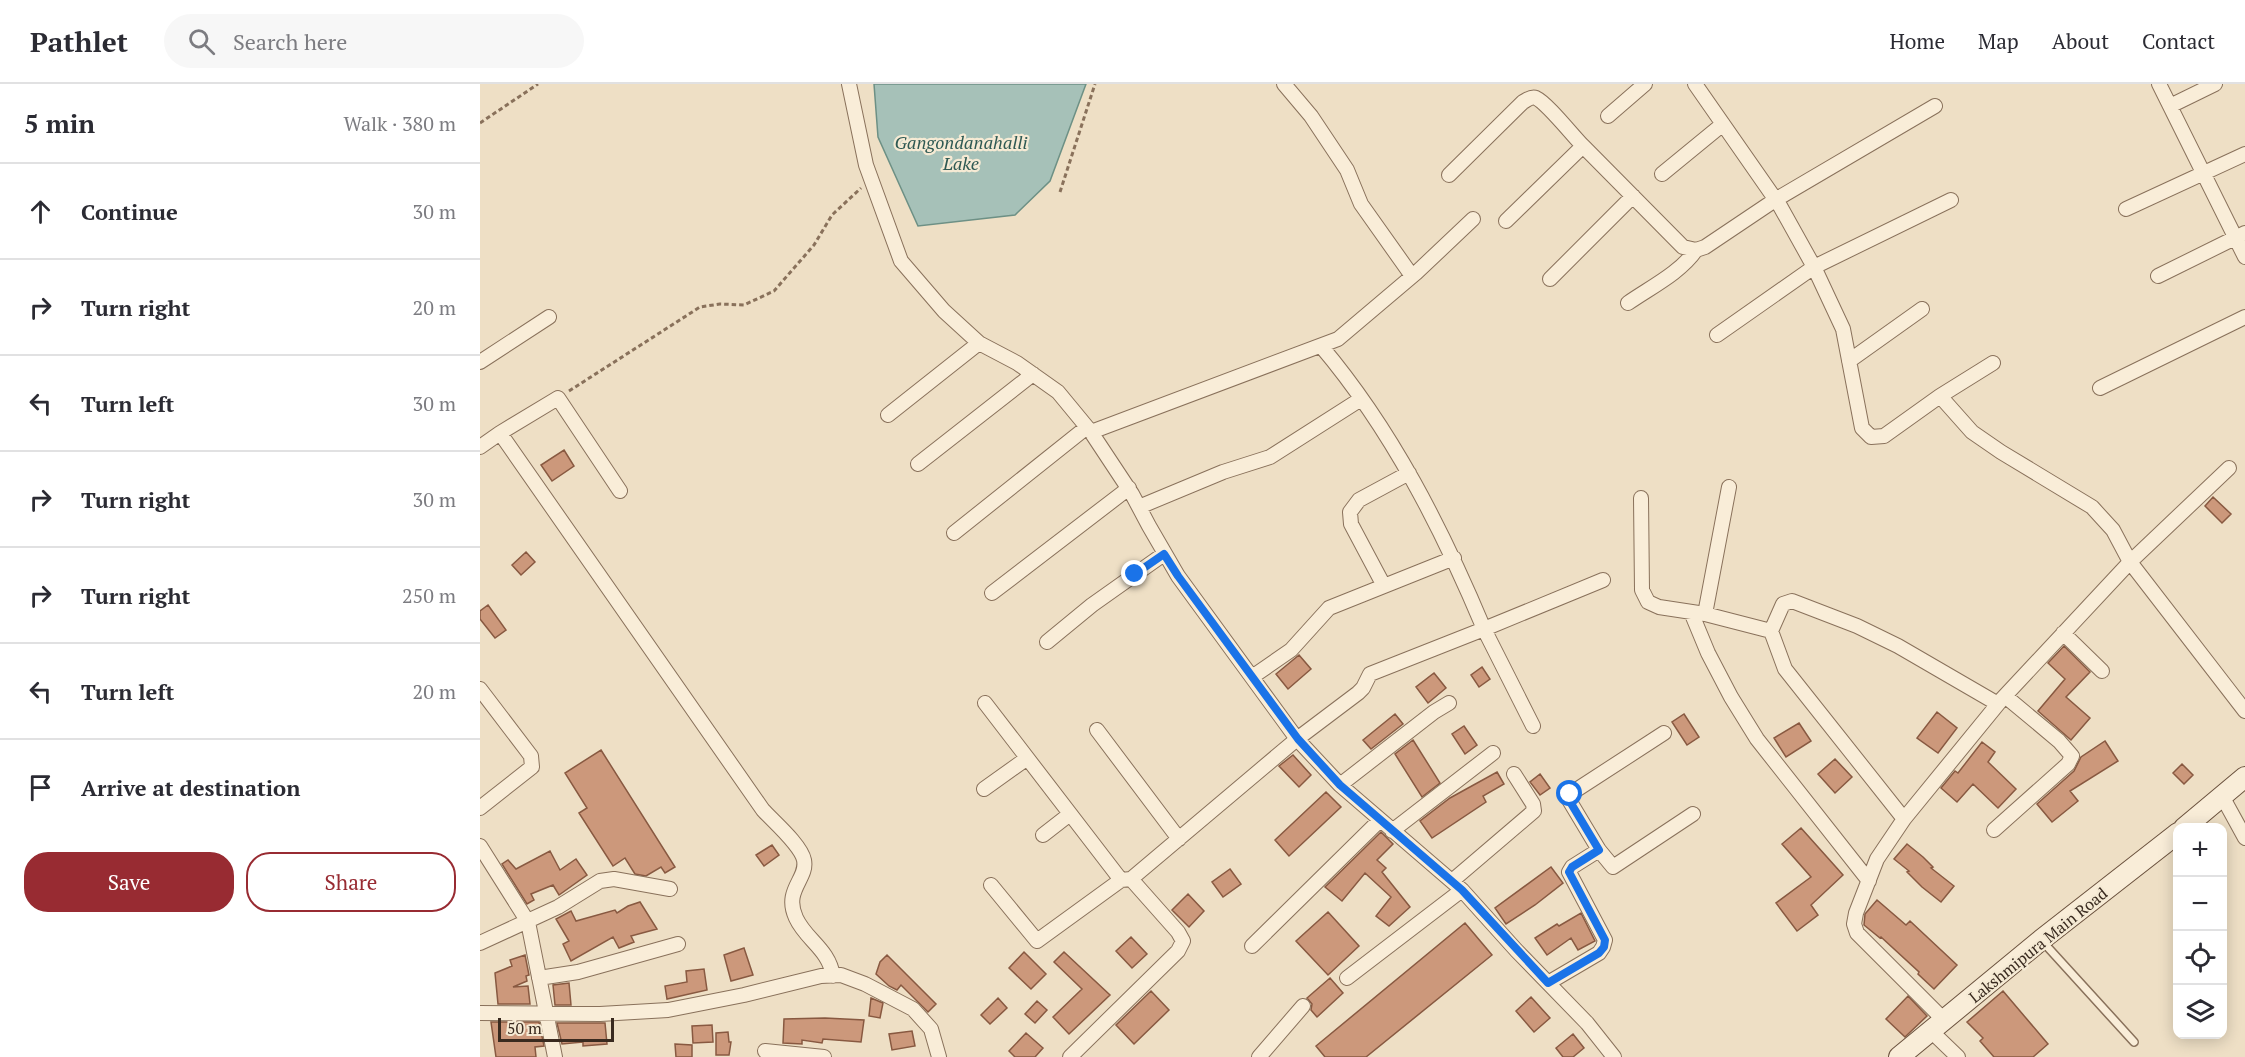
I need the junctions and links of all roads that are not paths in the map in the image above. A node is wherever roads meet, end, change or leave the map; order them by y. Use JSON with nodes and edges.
{"nodes":[{"id":1,"x":849,"y":84,"type":"edge"},
{"id":2,"x":1284,"y":84,"type":"edge"},
{"id":3,"x":1645,"y":84,"type":"edge"},
{"id":4,"x":1695,"y":84,"type":"edge"},
{"id":5,"x":2159,"y":84,"type":"edge"},
{"id":6,"x":2215,"y":84,"type":"edge"},
{"id":7,"x":1935,"y":106,"type":"dead end"},
{"id":8,"x":2170,"y":106,"type":"junction"},
{"id":9,"x":1608,"y":116,"type":"dead end"},
{"id":10,"x":1723,"y":124,"type":"junction"},
{"id":11,"x":1583,"y":146,"type":"junction"},
{"id":12,"x":2245,"y":154,"type":"edge"},
{"id":13,"x":2203,"y":173,"type":"junction"},
{"id":14,"x":1662,"y":174,"type":"dead end"},
{"id":15,"x":1449,"y":175,"type":"dead end"},
{"id":16,"x":1633,"y":196,"type":"junction"},
{"id":17,"x":1775,"y":200,"type":"junction"},
{"id":18,"x":1951,"y":200,"type":"dead end"},
{"id":19,"x":2126,"y":209,"type":"dead end"},
{"id":20,"x":1473,"y":219,"type":"dead end"},
{"id":21,"x":1506,"y":220,"type":"dead end"},
{"id":22,"x":2240,"y":235,"type":"edge"},
{"id":23,"x":1696,"y":250,"type":"junction"},
{"id":24,"x":2245,"y":257,"type":"edge"},
{"id":25,"x":1814,"y":267,"type":"junction"},
{"id":26,"x":1412,"y":276,"type":"junction"},
{"id":27,"x":2158,"y":276,"type":"dead end"},
{"id":28,"x":1550,"y":279,"type":"dead end"},
{"id":29,"x":1628,"y":303,"type":"dead end"},
{"id":30,"x":1922,"y":309,"type":"dead end"},
{"id":31,"x":549,"y":317,"type":"dead end"},
{"id":32,"x":2245,"y":317,"type":"edge"},
{"id":33,"x":1717,"y":334,"type":"dead end"},
{"id":34,"x":980,"y":343,"type":"junction"},
{"id":35,"x":1321,"y":346,"type":"junction"},
{"id":36,"x":1849,"y":361,"type":"junction"},
{"id":37,"x":480,"y":362,"type":"edge"},
{"id":38,"x":1993,"y":363,"type":"dead end"},
{"id":39,"x":1033,"y":374,"type":"junction"},
{"id":40,"x":2100,"y":388,"type":"dead end"},
{"id":41,"x":1940,"y":396,"type":"junction"},
{"id":42,"x":1361,"y":399,"type":"junction"},
{"id":43,"x":888,"y":415,"type":"dead end"},
{"id":44,"x":1089,"y":430,"type":"junction"},
{"id":45,"x":500,"y":434,"type":"junction"},
{"id":46,"x":480,"y":447,"type":"edge"},
{"id":47,"x":918,"y":464,"type":"dead end"},
{"id":48,"x":2229,"y":468,"type":"dead end"},
{"id":49,"x":1409,"y":473,"type":"junction"},
{"id":50,"x":1729,"y":487,"type":"dead end"},
{"id":51,"x":1129,"y":488,"type":"junction"},
{"id":52,"x":620,"y":491,"type":"dead end"},
{"id":53,"x":1641,"y":498,"type":"dead end"},
{"id":54,"x":1139,"y":507,"type":"junction"},
{"id":55,"x":954,"y":533,"type":"dead end"},
{"id":56,"x":1164,"y":554,"type":"junction"},
{"id":57,"x":1454,"y":558,"type":"junction"},
{"id":58,"x":2130,"y":562,"type":"junction"},
{"id":59,"x":1603,"y":580,"type":"dead end"},
{"id":60,"x":1384,"y":586,"type":"junction"},
{"id":61,"x":993,"y":593,"type":"dead end"},
{"id":62,"x":1698,"y":613,"type":"junction"},
{"id":63,"x":1484,"y":629,"type":"junction"},
{"id":64,"x":1771,"y":631,"type":"junction"},
{"id":65,"x":2063,"y":633,"type":"junction"},
{"id":66,"x":1047,"y":642,"type":"dead end"},
{"id":67,"x":2102,"y":671,"type":"dead end"},
{"id":68,"x":1252,"y":677,"type":"junction"},
{"id":69,"x":480,"y":689,"type":"edge"},
{"id":70,"x":2001,"y":700,"type":"junction"},
{"id":71,"x":985,"y":703,"type":"dead end"},
{"id":72,"x":1449,"y":704,"type":"dead end"},
{"id":73,"x":2245,"y":711,"type":"edge"},
{"id":74,"x":1533,"y":726,"type":"dead end"},
{"id":75,"x":1097,"y":730,"type":"dead end"},
{"id":76,"x":1664,"y":732,"type":"dead end"},
{"id":77,"x":1298,"y":739,"type":"junction"},
{"id":78,"x":1493,"y":753,"type":"dead end"},
{"id":79,"x":1026,"y":759,"type":"junction"},
{"id":80,"x":1514,"y":774,"type":"dead end"},
{"id":81,"x":2245,"y":777,"type":"edge"},
{"id":82,"x":1340,"y":785,"type":"junction"},
{"id":83,"x":984,"y":789,"type":"dead end"},
{"id":84,"x":2222,"y":796,"type":"junction"},
{"id":85,"x":480,"y":808,"type":"edge"},
{"id":86,"x":1693,"y":813,"type":"dead end"},
{"id":87,"x":1070,"y":814,"type":"junction"},
{"id":88,"x":1904,"y":819,"type":"junction"},
{"id":89,"x":1380,"y":820,"type":"junction"},
{"id":90,"x":2190,"y":823,"type":"edge"},
{"id":91,"x":1994,"y":830,"type":"dead end"},
{"id":92,"x":1392,"y":831,"type":"junction"},
{"id":93,"x":1043,"y":835,"type":"dead end"},
{"id":94,"x":2173,"y":837,"type":"edge"},
{"id":95,"x":2245,"y":838,"type":"edge"},
{"id":96,"x":1179,"y":839,"type":"junction"},
{"id":97,"x":480,"y":846,"type":"edge"},
{"id":98,"x":1599,"y":850,"type":"junction"},
{"id":99,"x":1126,"y":879,"type":"junction"},
{"id":100,"x":1869,"y":881,"type":"junction"},
{"id":101,"x":991,"y":885,"type":"dead end"},
{"id":102,"x":1457,"y":885,"type":"junction"},
{"id":103,"x":670,"y":889,"type":"dead end"},
{"id":104,"x":528,"y":922,"type":"junction"},
{"id":105,"x":2042,"y":940,"type":"junction"},
{"id":106,"x":480,"y":943,"type":"edge"},
{"id":107,"x":678,"y":944,"type":"dead end"},
{"id":108,"x":1252,"y":946,"type":"dead end"},
{"id":109,"x":833,"y":976,"type":"junction"},
{"id":110,"x":539,"y":978,"type":"junction"},
{"id":111,"x":1347,"y":978,"type":"dead end"},
{"id":112,"x":1548,"y":983,"type":"junction"},
{"id":113,"x":1303,"y":1006,"type":"dead end"},
{"id":114,"x":480,"y":1013,"type":"edge"},
{"id":115,"x":546,"y":1014,"type":"junction"},
{"id":116,"x":1937,"y":1026,"type":"junction"},
{"id":117,"x":2133,"y":1042,"type":"dead end"},
{"id":118,"x":765,"y":1051,"type":"dead end"},
{"id":119,"x":555,"y":1057,"type":"edge"},
{"id":120,"x":824,"y":1057,"type":"edge"},
{"id":121,"x":939,"y":1057,"type":"edge"},
{"id":122,"x":1071,"y":1057,"type":"edge"},
{"id":123,"x":1259,"y":1057,"type":"edge"},
{"id":124,"x":1614,"y":1057,"type":"edge"},
{"id":125,"x":1899,"y":1057,"type":"edge"},
{"id":126,"x":1958,"y":1057,"type":"edge"}],
"edges":[{"from":1,"to":34,"type":"street"},
{"from":2,"to":26,"type":"street"},
{"from":3,"to":9,"type":"street"},
{"from":4,"to":10,"type":"street"},
{"from":5,"to":8,"type":"street"},
{"from":6,"to":8,"type":"street"},
{"from":7,"to":17,"type":"street"},
{"from":8,"to":13,"type":"street"},
{"from":10,"to":14,"type":"street"},
{"from":10,"to":17,"type":"street"},
{"from":11,"to":15,"type":"street"},
{"from":11,"to":16,"type":"street"},
{"from":11,"to":21,"type":"street"},
{"from":12,"to":13,"type":"street"},
{"from":13,"to":19,"type":"street"},
{"from":13,"to":22,"type":"street"},
{"from":16,"to":23,"type":"street"},
{"from":16,"to":28,"type":"street"},
{"from":17,"to":23,"type":"street"},
{"from":17,"to":25,"type":"street"},
{"from":18,"to":25,"type":"street"},
{"from":20,"to":26,"type":"street"},
{"from":22,"to":24,"type":"street"},
{"from":22,"to":27,"type":"street"},
{"from":23,"to":29,"type":"street"},
{"from":25,"to":33,"type":"street"},
{"from":25,"to":36,"type":"street"},
{"from":26,"to":35,"type":"street"},
{"from":30,"to":36,"type":"street"},
{"from":31,"to":37,"type":"street"},
{"from":32,"to":40,"type":"street"},
{"from":34,"to":39,"type":"street"},
{"from":34,"to":43,"type":"street"},
{"from":35,"to":42,"type":"street"},
{"from":35,"to":44,"type":"street"},
{"from":36,"to":41,"type":"street"},
{"from":38,"to":41,"type":"street"},
{"from":39,"to":44,"type":"street"},
{"from":39,"to":47,"type":"street"},
{"from":41,"to":58,"type":"street"},
{"from":42,"to":49,"type":"street"},
{"from":42,"to":54,"type":"street"},
{"from":44,"to":51,"type":"street"},
{"from":44,"to":55,"type":"street"},
{"from":45,"to":46,"type":"street"},
{"from":45,"to":52,"type":"street"},
{"from":45,"to":109,"type":"street"},
{"from":48,"to":58,"type":"street"},
{"from":49,"to":57,"type":"street"},
{"from":49,"to":60,"type":"street"},
{"from":50,"to":62,"type":"street"},
{"from":51,"to":54,"type":"street"},
{"from":51,"to":61,"type":"street"},
{"from":53,"to":62,"type":"street"},
{"from":54,"to":56,"type":"street"},
{"from":56,"to":66,"type":"street"},
{"from":56,"to":68,"type":"street"},
{"from":57,"to":60,"type":"street"},
{"from":57,"to":63,"type":"street"},
{"from":58,"to":65,"type":"street"},
{"from":58,"to":73,"type":"street"},
{"from":59,"to":63,"type":"street"},
{"from":60,"to":68,"type":"street"},
{"from":62,"to":64,"type":"street"},
{"from":62,"to":100,"type":"street"},
{"from":63,"to":74,"type":"street"},
{"from":63,"to":77,"type":"street"},
{"from":64,"to":70,"type":"street"},
{"from":64,"to":88,"type":"street"},
{"from":65,"to":67,"type":"street"},
{"from":65,"to":70,"type":"street"},
{"from":68,"to":77,"type":"street"},
{"from":69,"to":85,"type":"street"},
{"from":70,"to":88,"type":"street"},
{"from":70,"to":91,"type":"street"},
{"from":71,"to":79,"type":"street"},
{"from":72,"to":82,"type":"street"},
{"from":75,"to":96,"type":"street"},
{"from":76,"to":98,"type":"street"},
{"from":77,"to":82,"type":"street"},
{"from":77,"to":96,"type":"street"},
{"from":78,"to":92,"type":"street"},
{"from":79,"to":83,"type":"street"},
{"from":79,"to":87,"type":"street"},
{"from":80,"to":102,"type":"street"},
{"from":81,"to":84,"type":"main road"},
{"from":82,"to":89,"type":"street"},
{"from":84,"to":90,"type":"main road"},
{"from":84,"to":95,"type":"street"},
{"from":86,"to":98,"type":"street"},
{"from":87,"to":93,"type":"street"},
{"from":87,"to":99,"type":"street"},
{"from":88,"to":100,"type":"street"},
{"from":89,"to":92,"type":"street"},
{"from":89,"to":108,"type":"street"},
{"from":92,"to":102,"type":"street"},
{"from":94,"to":105,"type":"main road","name":"Lakshmipura Main Road"},
{"from":96,"to":99,"type":"street"},
{"from":97,"to":104,"type":"street"},
{"from":98,"to":112,"type":"street"},
{"from":99,"to":101,"type":"street"},
{"from":99,"to":122,"type":"street"},
{"from":100,"to":116,"type":"street"},
{"from":102,"to":111,"type":"street"},
{"from":102,"to":112,"type":"street"},
{"from":103,"to":104,"type":"street"},
{"from":104,"to":106,"type":"street"},
{"from":104,"to":110,"type":"street"},
{"from":105,"to":116,"type":"main road","name":"Lakshmipura Main Road"},
{"from":105,"to":117,"type":"lane"},
{"from":107,"to":110,"type":"street"},
{"from":109,"to":115,"type":"street"},
{"from":109,"to":121,"type":"street"},
{"from":110,"to":115,"type":"street"},
{"from":112,"to":124,"type":"street"},
{"from":113,"to":123,"type":"street"},
{"from":114,"to":115,"type":"street"},
{"from":115,"to":119,"type":"street"},
{"from":116,"to":125,"type":"main road","name":"Lakshmipura Main Road"},
{"from":116,"to":126,"type":"street"},
{"from":118,"to":120,"type":"street"}]}
